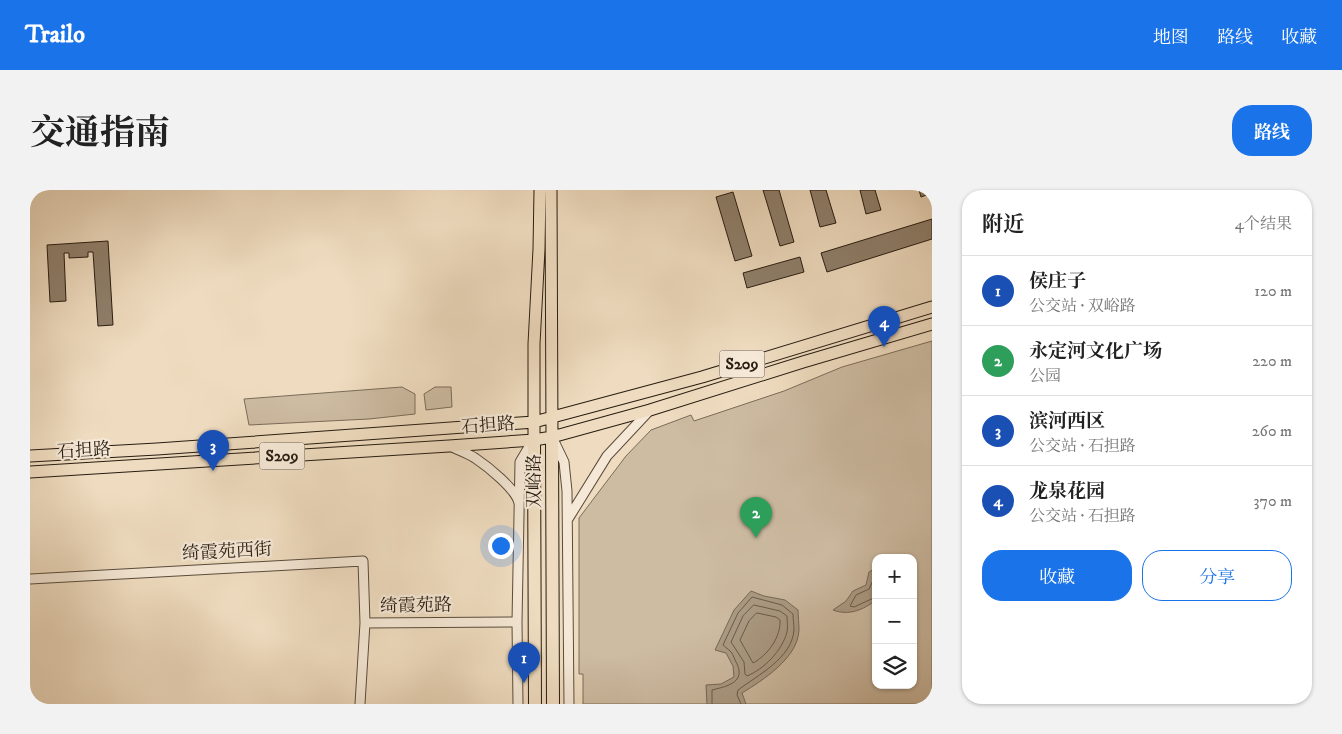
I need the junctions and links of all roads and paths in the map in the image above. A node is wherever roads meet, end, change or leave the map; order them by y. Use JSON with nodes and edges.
{"nodes":[{"id":1,"x":540,"y":190,"type":"edge"},
{"id":2,"x":551,"y":190,"type":"edge"},
{"id":3,"x":932,"y":307,"type":"edge"},
{"id":4,"x":932,"y":324,"type":"edge"},
{"id":5,"x":650,"y":410,"type":"junction"},
{"id":6,"x":552,"y":418,"type":"junction"},
{"id":7,"x":534,"y":422,"type":"junction"},
{"id":8,"x":552,"y":437,"type":"junction"},
{"id":9,"x":534,"y":440,"type":"junction"},
{"id":10,"x":450,"y":446,"type":"junction"},
{"id":11,"x":30,"y":456,"type":"edge"},
{"id":12,"x":30,"y":472,"type":"edge"},
{"id":13,"x":520,"y":508,"type":"junction"},
{"id":14,"x":568,"y":519,"type":"junction"},
{"id":15,"x":30,"y":579,"type":"edge"},
{"id":16,"x":517,"y":622,"type":"junction"},
{"id":17,"x":365,"y":623,"type":"junction"},
{"id":18,"x":360,"y":704,"type":"edge"},
{"id":19,"x":518,"y":704,"type":"edge"},
{"id":20,"x":535,"y":704,"type":"edge"},
{"id":21,"x":553,"y":704,"type":"edge"},
{"id":22,"x":569,"y":704,"type":"edge"}],
"edges":[{"from":1,"to":7,"type":"main road"},
{"from":2,"to":6,"type":"main road"},
{"from":3,"to":6,"type":"main road","name":"石担路","number":"S209"},
{"from":4,"to":5,"type":"main road","name":"石担路","number":"S209"},
{"from":5,"to":8,"type":"main road","name":"石担路","number":"S209"},
{"from":5,"to":14,"type":"street"},
{"from":6,"to":7,"type":"main road","name":"石担路","number":"S209"},
{"from":6,"to":8,"type":"main road"},
{"from":7,"to":9,"type":"main road"},
{"from":7,"to":11,"type":"main road","name":"石担路","number":"S209"},
{"from":8,"to":9,"type":"main road","name":"石担路","number":"S209"},
{"from":8,"to":14,"type":"street","name":"双峪路"},
{"from":8,"to":21,"type":"highway","name":"双峪路"},
{"from":9,"to":10,"type":"main road","name":"石担路","number":"S209"},
{"from":9,"to":13,"type":"street","name":"双峪路"},
{"from":9,"to":20,"type":"highway","name":"双峪路"},
{"from":10,"to":12,"type":"main road","name":"石担路","number":"S209"},
{"from":10,"to":13,"type":"street"},
{"from":13,"to":16,"type":"street","name":"双峪路"},
{"from":14,"to":22,"type":"street","name":"双峪路"},
{"from":15,"to":17,"type":"street","name":"绮霞苑西街"},
{"from":16,"to":17,"type":"street","name":"绮霞苑路"},
{"from":16,"to":19,"type":"street","name":"双峪路"},
{"from":17,"to":18,"type":"street","name":"绮霞苑路"}]}
